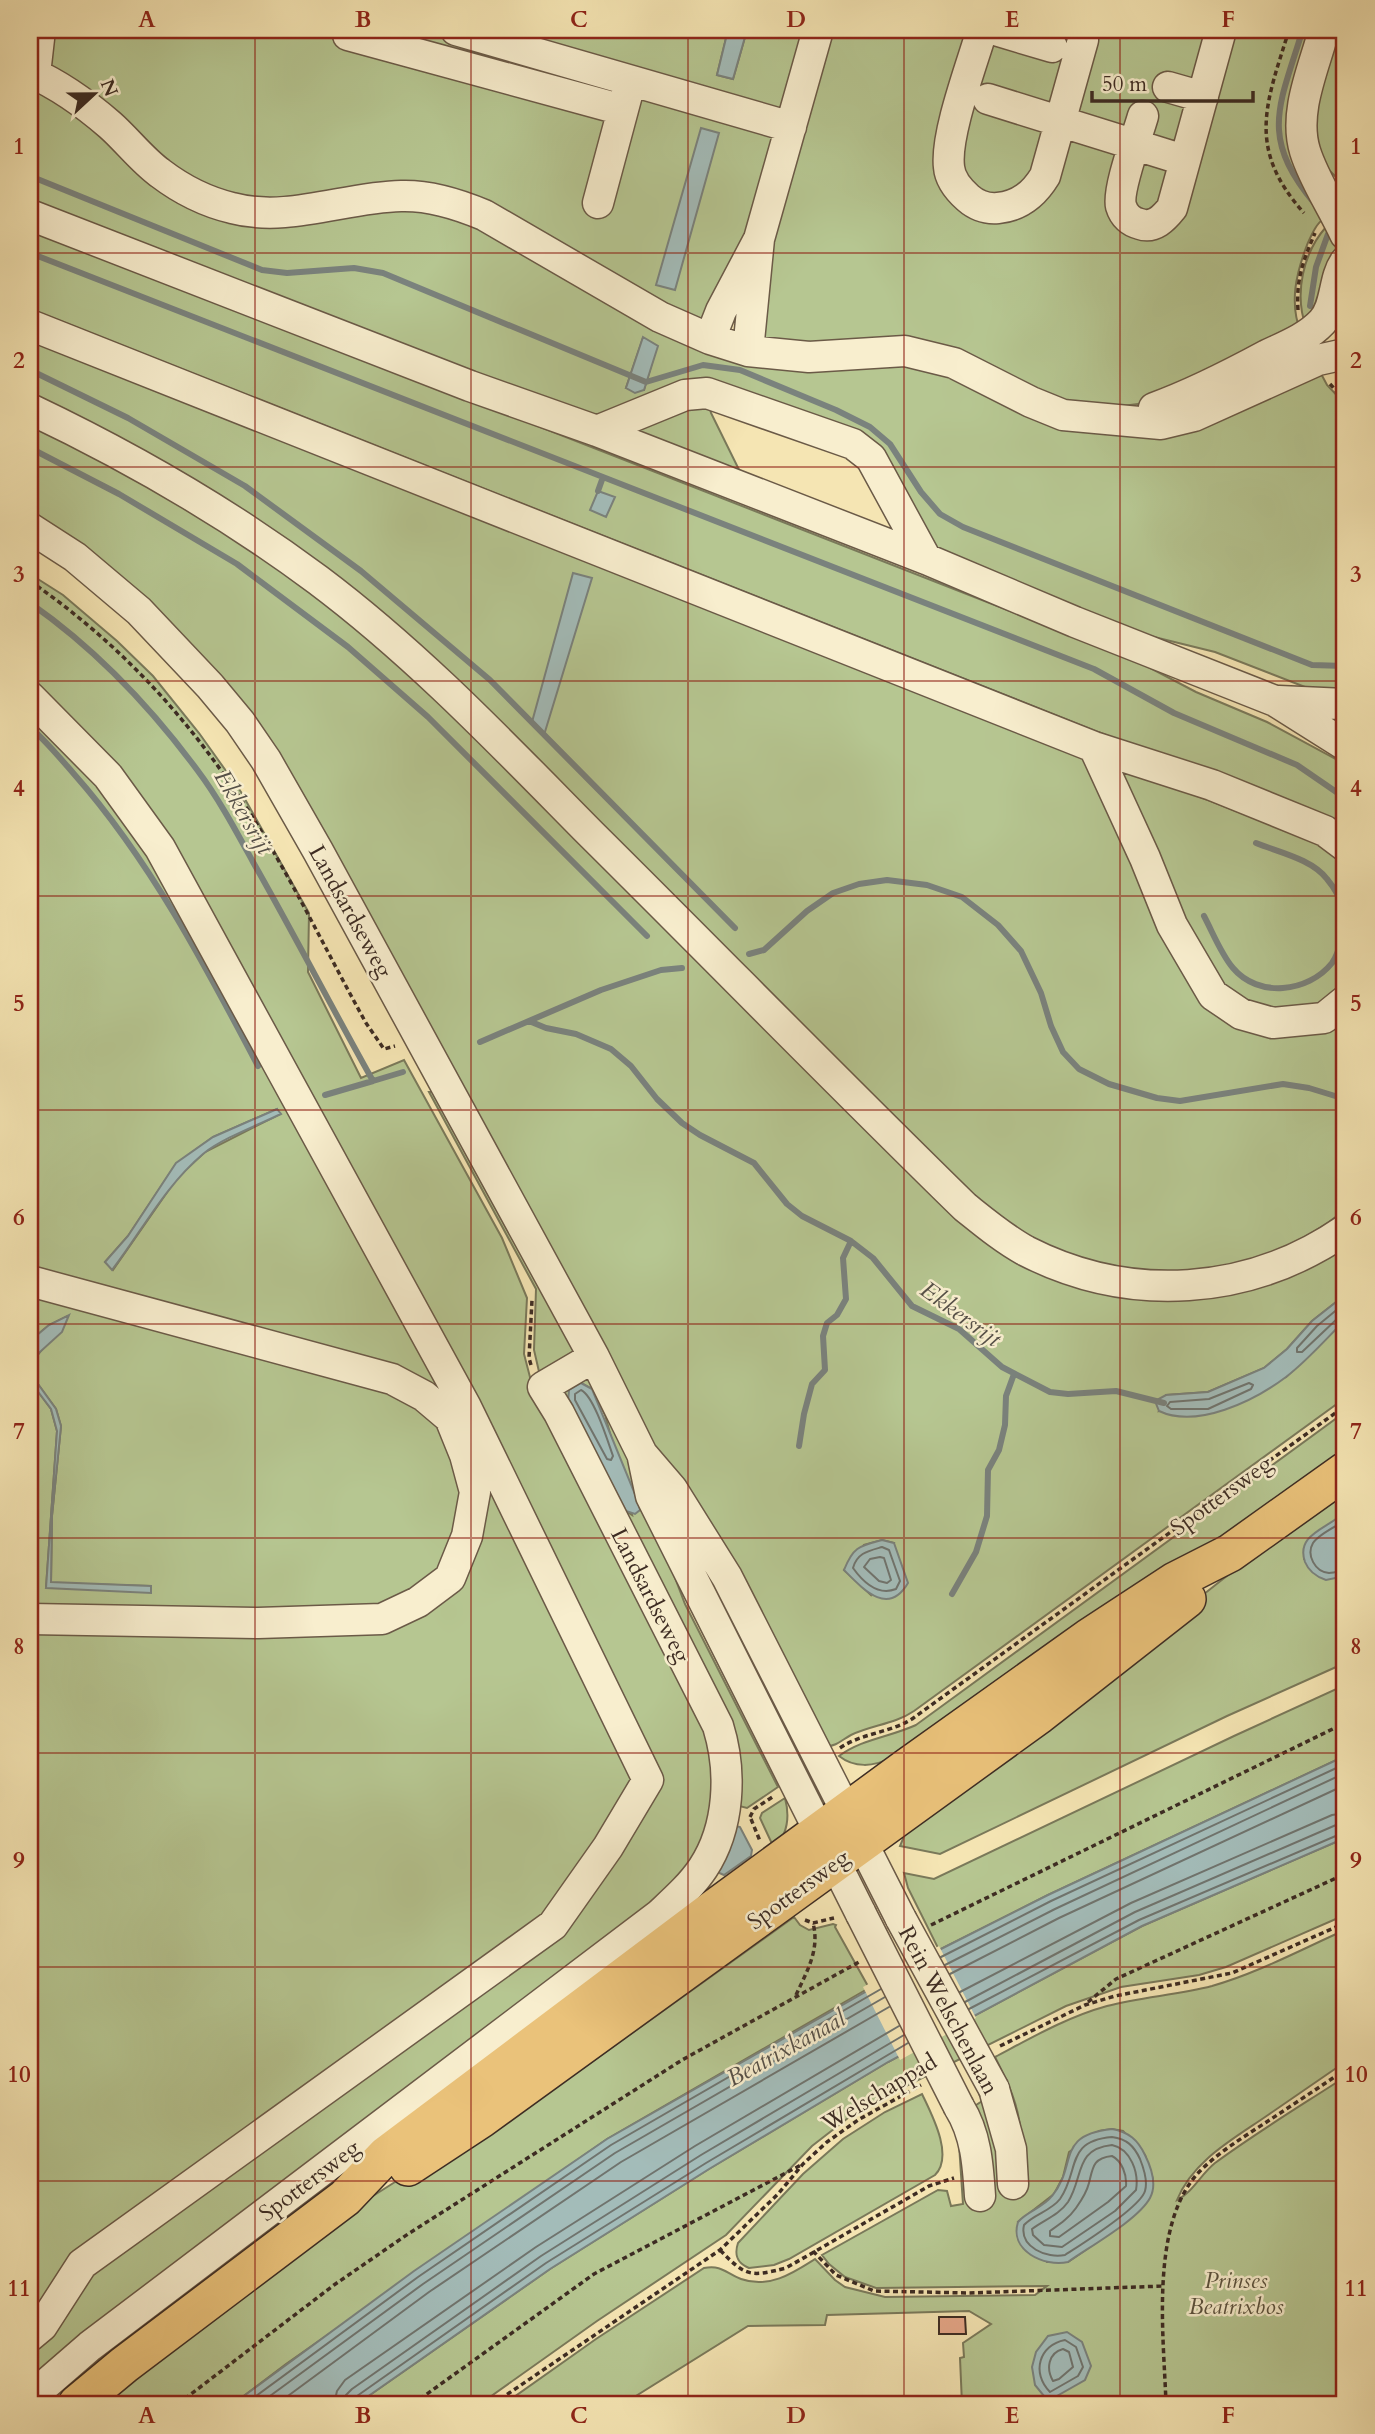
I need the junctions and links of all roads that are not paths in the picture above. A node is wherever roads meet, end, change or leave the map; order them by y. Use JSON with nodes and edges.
{"nodes":[{"id":1,"x":40,"y":30,"type":"edge"},
{"id":2,"x":347,"y":30,"type":"edge"},
{"id":3,"x":818,"y":30,"type":"edge"},
{"id":4,"x":982,"y":30,"type":"edge"},
{"id":5,"x":995,"y":30,"type":"edge"},
{"id":6,"x":1221,"y":30,"type":"edge"},
{"id":7,"x":1324,"y":30,"type":"edge"},
{"id":8,"x":468,"y":31,"type":"edge"},
{"id":9,"x":1083,"y":40,"type":"dead end"},
{"id":10,"x":1052,"y":47,"type":"dead end"},
{"id":11,"x":33,"y":73,"type":"edge"},
{"id":12,"x":631,"y":81,"type":"junction"},
{"id":13,"x":1168,"y":87,"type":"dead end"},
{"id":14,"x":1203,"y":97,"type":"junction"},
{"id":15,"x":988,"y":99,"type":"dead end"},
{"id":16,"x":622,"y":110,"type":"junction"},
{"id":17,"x":1143,"y":116,"type":"dead end"},
{"id":18,"x":1060,"y":122,"type":"junction"},
{"id":19,"x":791,"y":127,"type":"junction"},
{"id":20,"x":1135,"y":145,"type":"junction"},
{"id":21,"x":1171,"y":156,"type":"dead end"},
{"id":22,"x":598,"y":203,"type":"dead end"},
{"id":23,"x":30,"y":215,"type":"edge"},
{"id":24,"x":1342,"y":216,"type":"edge"},
{"id":25,"x":759,"y":239,"type":"junction"},
{"id":26,"x":1345,"y":262,"type":"edge"},
{"id":27,"x":30,"y":325,"type":"edge"},
{"id":28,"x":710,"y":339,"type":"junction"},
{"id":29,"x":748,"y":351,"type":"junction"},
{"id":30,"x":1344,"y":355,"type":"edge"},
{"id":31,"x":30,"y":409,"type":"edge"},
{"id":32,"x":1116,"y":418,"type":"junction"},
{"id":33,"x":597,"y":431,"type":"junction"},
{"id":34,"x":30,"y":528,"type":"edge"},
{"id":35,"x":926,"y":559,"type":"junction"},
{"id":36,"x":30,"y":697,"type":"edge"},
{"id":37,"x":1275,"y":701,"type":"junction"},
{"id":38,"x":1345,"y":704,"type":"edge"},
{"id":39,"x":1308,"y":721,"type":"junction"},
{"id":40,"x":1345,"y":721,"type":"edge"},
{"id":41,"x":1345,"y":745,"type":"edge"},
{"id":42,"x":1094,"y":747,"type":"junction"},
{"id":43,"x":1345,"y":846,"type":"edge"},
{"id":44,"x":1345,"y":1001,"type":"edge"},
{"id":45,"x":1345,"y":1230,"type":"edge"},
{"id":46,"x":30,"y":1281,"type":"edge"},
{"id":47,"x":594,"y":1357,"type":"junction"},
{"id":48,"x":458,"y":1412,"type":"junction"},
{"id":49,"x":642,"y":1454,"type":"junction"},
{"id":50,"x":1345,"y":1471,"type":"edge"},
{"id":51,"x":30,"y":1619,"type":"edge"},
{"id":52,"x":737,"y":1814,"type":"joint"},
{"id":53,"x":841,"y":1837,"type":"junction"},
{"id":54,"x":1013,"y":2183,"type":"dead end"},
{"id":55,"x":980,"y":2196,"type":"dead end"},
{"id":56,"x":30,"y":2336,"type":"edge"},
{"id":57,"x":30,"y":2398,"type":"edge"},
{"id":58,"x":77,"y":2404,"type":"edge"}],
"edges":[{"from":1,"to":11,"type":"street"},
{"from":2,"to":16,"type":"street"},
{"from":3,"to":19,"type":"street"},
{"from":4,"to":18,"type":"street"},
{"from":5,"to":10,"type":"street"},
{"from":6,"to":14,"type":"street"},
{"from":7,"to":24,"type":"street"},
{"from":8,"to":12,"type":"street"},
{"from":9,"to":18,"type":"street"},
{"from":11,"to":28,"type":"street"},
{"from":12,"to":16,"type":"street"},
{"from":12,"to":19,"type":"street"},
{"from":13,"to":14,"type":"street"},
{"from":14,"to":20,"type":"street"},
{"from":15,"to":18,"type":"street"},
{"from":16,"to":22,"type":"street"},
{"from":17,"to":20,"type":"street"},
{"from":18,"to":20,"type":"street"},
{"from":19,"to":25,"type":"street"},
{"from":20,"to":21,"type":"street"},
{"from":23,"to":33,"type":"street"},
{"from":25,"to":28,"type":"street"},
{"from":25,"to":29,"type":"street"},
{"from":26,"to":32,"type":"street"},
{"from":27,"to":42,"type":"street"},
{"from":28,"to":29,"type":"street"},
{"from":29,"to":32,"type":"street"},
{"from":30,"to":32,"type":"street"},
{"from":31,"to":45,"type":"street"},
{"from":33,"to":35,"type":"street"},
{"from":33,"to":35,"type":"street"},
{"from":34,"to":47,"type":"street","name":"Landsardseweg"},
{"from":35,"to":37,"type":"street"},
{"from":36,"to":48,"type":"street"},
{"from":37,"to":38,"type":"street"},
{"from":37,"to":39,"type":"street"},
{"from":39,"to":40,"type":"street"},
{"from":39,"to":41,"type":"street"},
{"from":42,"to":43,"type":"street"},
{"from":42,"to":44,"type":"street"},
{"from":46,"to":48,"type":"street"},
{"from":47,"to":49,"type":"street","name":"Landsardseweg"},
{"from":47,"to":52,"type":"street","name":"Landsardseweg"},
{"from":48,"to":51,"type":"street"},
{"from":48,"to":56,"type":"street"},
{"from":49,"to":53,"type":"street","name":"Landsardseweg"},
{"from":49,"to":53,"type":"street","name":"Landsardseweg"},
{"from":50,"to":53,"type":"main road","name":"Spottersweg"},
{"from":52,"to":57,"type":"street","name":"Spottersweg"},
{"from":53,"to":54,"type":"street","name":"Rein Welschenlaan","bridge":true},
{"from":53,"to":55,"type":"street","name":"Rein Welschenlaan","bridge":true},
{"from":53,"to":58,"type":"main road","name":"Spottersweg"}]}
